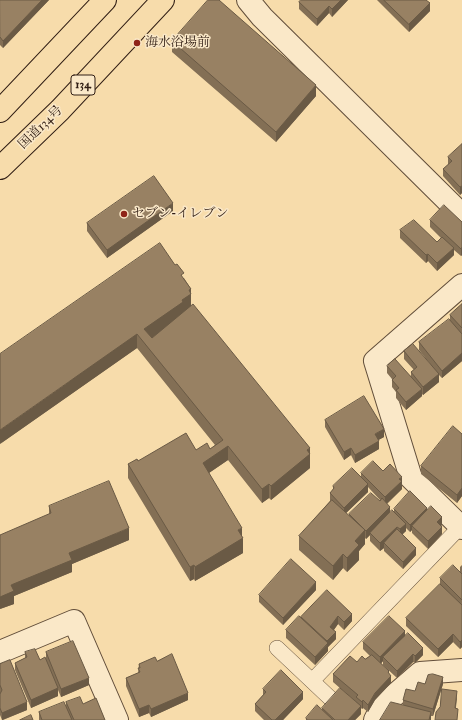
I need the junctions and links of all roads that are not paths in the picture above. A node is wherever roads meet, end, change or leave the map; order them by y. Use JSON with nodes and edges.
{"nodes":[{"id":1,"x":105,"y":0,"type":"edge"},
{"id":2,"x":163,"y":0,"type":"edge"},
{"id":3,"x":248,"y":0,"type":"edge"},
{"id":4,"x":0,"y":111,"type":"edge"},
{"id":5,"x":0,"y":168,"type":"edge"},
{"id":6,"x":462,"y":215,"type":"edge"},
{"id":7,"x":462,"y":285,"type":"edge"},
{"id":8,"x":461,"y":527,"type":"edge"},
{"id":9,"x":277,"y":648,"type":"dead end"},
{"id":10,"x":0,"y":652,"type":"edge"},
{"id":11,"x":462,"y":670,"type":"edge"},
{"id":12,"x":312,"y":681,"type":"junction"},
{"id":13,"x":331,"y":699,"type":"edge"},
{"id":14,"x":117,"y":720,"type":"edge"},
{"id":15,"x":375,"y":720,"type":"edge"}],
"edges":[{"from":1,"to":4,"type":"highway"},
{"from":2,"to":5,"type":"highway","name":"国道134号","number":"134"},
{"from":3,"to":6,"type":"street"},
{"from":7,"to":8,"type":"street"},
{"from":8,"to":12,"type":"lane"},
{"from":9,"to":12,"type":"lane"},
{"from":10,"to":14,"type":"street"},
{"from":11,"to":15,"type":"street"},
{"from":12,"to":13,"type":"lane"}]}
